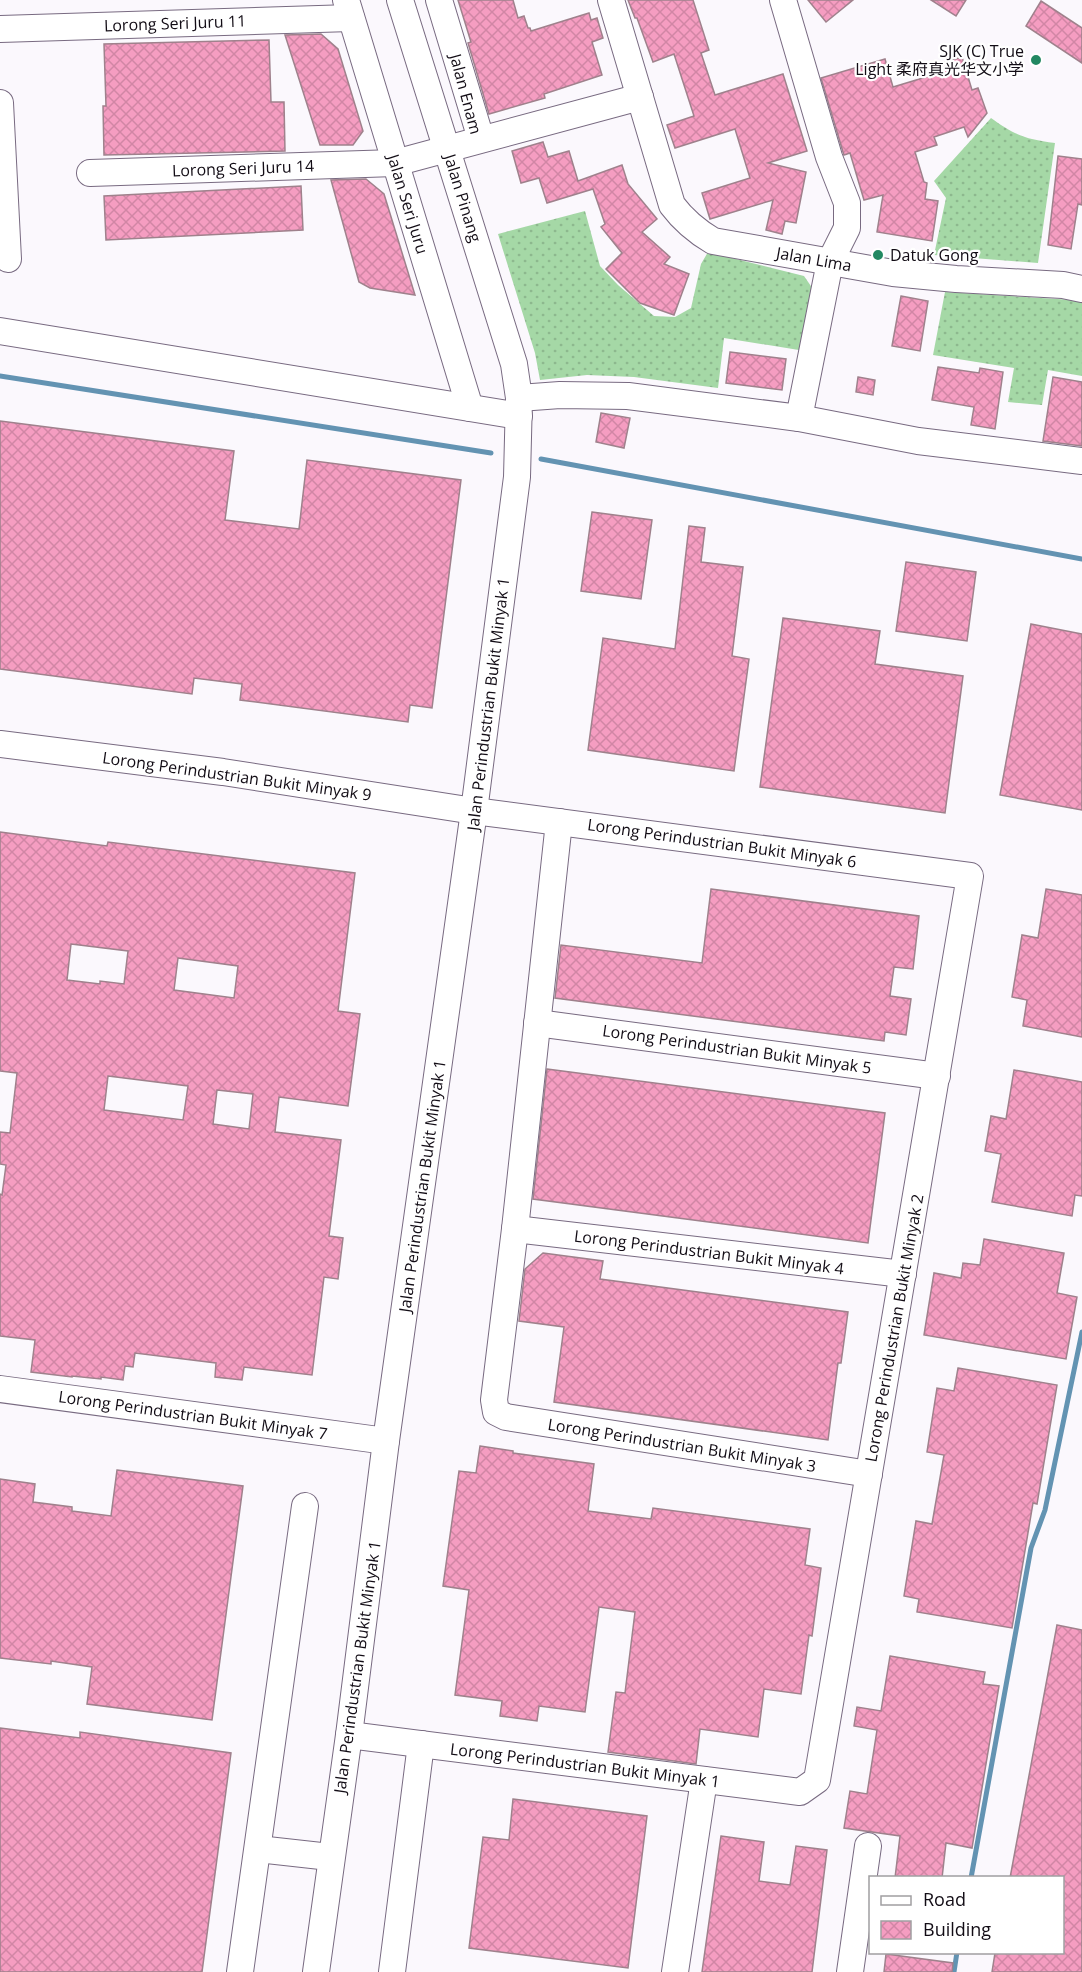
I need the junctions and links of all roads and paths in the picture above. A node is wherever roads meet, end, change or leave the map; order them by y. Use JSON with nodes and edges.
{"nodes":[{"id":1,"x":400,"y":0,"type":"edge"},
{"id":2,"x":439,"y":0,"type":"edge"},
{"id":3,"x":611,"y":0,"type":"edge"},
{"id":4,"x":783,"y":0,"type":"edge"},
{"id":5,"x":348,"y":9,"type":"edge"},
{"id":6,"x":0,"y":29,"type":"edge"},
{"id":7,"x":640,"y":97,"type":"junction"},
{"id":8,"x":0,"y":103,"type":"edge"},
{"id":9,"x":481,"y":139,"type":"junction"},
{"id":10,"x":447,"y":148,"type":"junction"},
{"id":11,"x":395,"y":163,"type":"junction"},
{"id":12,"x":90,"y":173,"type":"dead end"},
{"id":13,"x":8,"y":259,"type":"dead end"},
{"id":14,"x":830,"y":262,"type":"junction"},
{"id":15,"x":1082,"y":289,"type":"edge"},
{"id":16,"x":0,"y":331,"type":"edge"},
{"id":17,"x":519,"y":407,"type":"junction"},
{"id":18,"x":470,"y":408,"type":"junction"},
{"id":19,"x":800,"y":418,"type":"junction"},
{"id":20,"x":1082,"y":461,"type":"edge"},
{"id":21,"x":0,"y":744,"type":"edge"},
{"id":22,"x":474,"y":811,"type":"junction"},
{"id":23,"x":559,"y":822,"type":"junction"},
{"id":24,"x":970,"y":876,"type":"joint"},
{"id":25,"x":537,"y":1023,"type":"junction"},
{"id":26,"x":937,"y":1076,"type":"junction"},
{"id":27,"x":515,"y":1229,"type":"junction"},
{"id":28,"x":903,"y":1274,"type":"junction"},
{"id":29,"x":0,"y":1389,"type":"edge"},
{"id":30,"x":386,"y":1440,"type":"junction"},
{"id":31,"x":869,"y":1474,"type":"junction"},
{"id":32,"x":305,"y":1506,"type":"dead end"},
{"id":33,"x":349,"y":1735,"type":"junction"},
{"id":34,"x":420,"y":1744,"type":"junction"},
{"id":35,"x":704,"y":1780,"type":"junction"},
{"id":36,"x":817,"y":1780,"type":"joint"},
{"id":37,"x":868,"y":1846,"type":"dead end"},
{"id":38,"x":258,"y":1848,"type":"junction"},
{"id":39,"x":330,"y":1857,"type":"junction"},
{"id":40,"x":240,"y":1972,"type":"edge"},
{"id":41,"x":316,"y":1972,"type":"edge"},
{"id":42,"x":392,"y":1972,"type":"edge"},
{"id":43,"x":675,"y":1972,"type":"edge"},
{"id":44,"x":850,"y":1972,"type":"edge"}],
"edges":[{"from":1,"to":10,"type":"street","name":"Jalan Pinang"},
{"from":2,"to":9,"type":"street","name":"Jalan Enam"},
{"from":3,"to":7,"type":"street","name":"Jalan Lima"},
{"from":4,"to":14,"type":"street"},
{"from":5,"to":6,"type":"street","name":"Lorong Seri Juru 11"},
{"from":5,"to":11,"type":"street","name":"Jalan Seri Juru"},
{"from":7,"to":9,"type":"street"},
{"from":7,"to":14,"type":"street","name":"Jalan Lima"},
{"from":8,"to":13,"type":"street"},
{"from":9,"to":10,"type":"street","name":"Jalan Enam"},
{"from":10,"to":11,"type":"street","name":"Jalan Enam"},
{"from":10,"to":17,"type":"street","name":"Jalan Pinang"},
{"from":11,"to":12,"type":"street","name":"Lorong Seri Juru 14"},
{"from":11,"to":18,"type":"street","name":"Jalan Seri Juru"},
{"from":14,"to":15,"type":"street","name":"Jalan Lima"},
{"from":14,"to":19,"type":"street"},
{"from":16,"to":18,"type":"street"},
{"from":17,"to":18,"type":"street"},
{"from":17,"to":19,"type":"street"},
{"from":17,"to":22,"type":"street","name":"Jalan Perindustrian Bukit Minyak 1"},
{"from":19,"to":20,"type":"street"},
{"from":21,"to":22,"type":"street","name":"Lorong Perindustrian Bukit Minyak 9"},
{"from":22,"to":23,"type":"street","name":"Lorong Perindustrian Bukit Minyak 6"},
{"from":22,"to":30,"type":"street","name":"Jalan Perindustrian Bukit Minyak 1"},
{"from":23,"to":24,"type":"street","name":"Lorong Perindustrian Bukit Minyak 6"},
{"from":23,"to":25,"type":"street"},
{"from":24,"to":26,"type":"street","name":"Lorong Perindustrian Bukit Minyak 2"},
{"from":25,"to":26,"type":"street","name":"Lorong Perindustrian Bukit Minyak 5"},
{"from":25,"to":27,"type":"street"},
{"from":26,"to":28,"type":"street","name":"Lorong Perindustrian Bukit Minyak 2"},
{"from":27,"to":28,"type":"street","name":"Lorong Perindustrian Bukit Minyak 4"},
{"from":27,"to":31,"type":"street","name":"Lorong Perindustrian Bukit Minyak 3"},
{"from":28,"to":31,"type":"street","name":"Lorong Perindustrian Bukit Minyak 2"},
{"from":29,"to":30,"type":"street","name":"Lorong Perindustrian Bukit Minyak 7"},
{"from":30,"to":33,"type":"street","name":"Jalan Perindustrian Bukit Minyak 1"},
{"from":31,"to":36,"type":"street","name":"Lorong Perindustrian Bukit Minyak 2"},
{"from":32,"to":38,"type":"street"},
{"from":33,"to":34,"type":"street","name":"Lorong Perindustrian Bukit Minyak 1"},
{"from":33,"to":39,"type":"street","name":"Jalan Perindustrian Bukit Minyak 1"},
{"from":34,"to":35,"type":"street","name":"Lorong Perindustrian Bukit Minyak 1"},
{"from":34,"to":42,"type":"street"},
{"from":35,"to":36,"type":"street","name":"Lorong Perindustrian Bukit Minyak 1"},
{"from":35,"to":43,"type":"street"},
{"from":37,"to":44,"type":"street"},
{"from":38,"to":39,"type":"street"},
{"from":38,"to":40,"type":"street"},
{"from":39,"to":41,"type":"street","name":"Jalan Perindustrian Bukit Minyak 1"}]}
